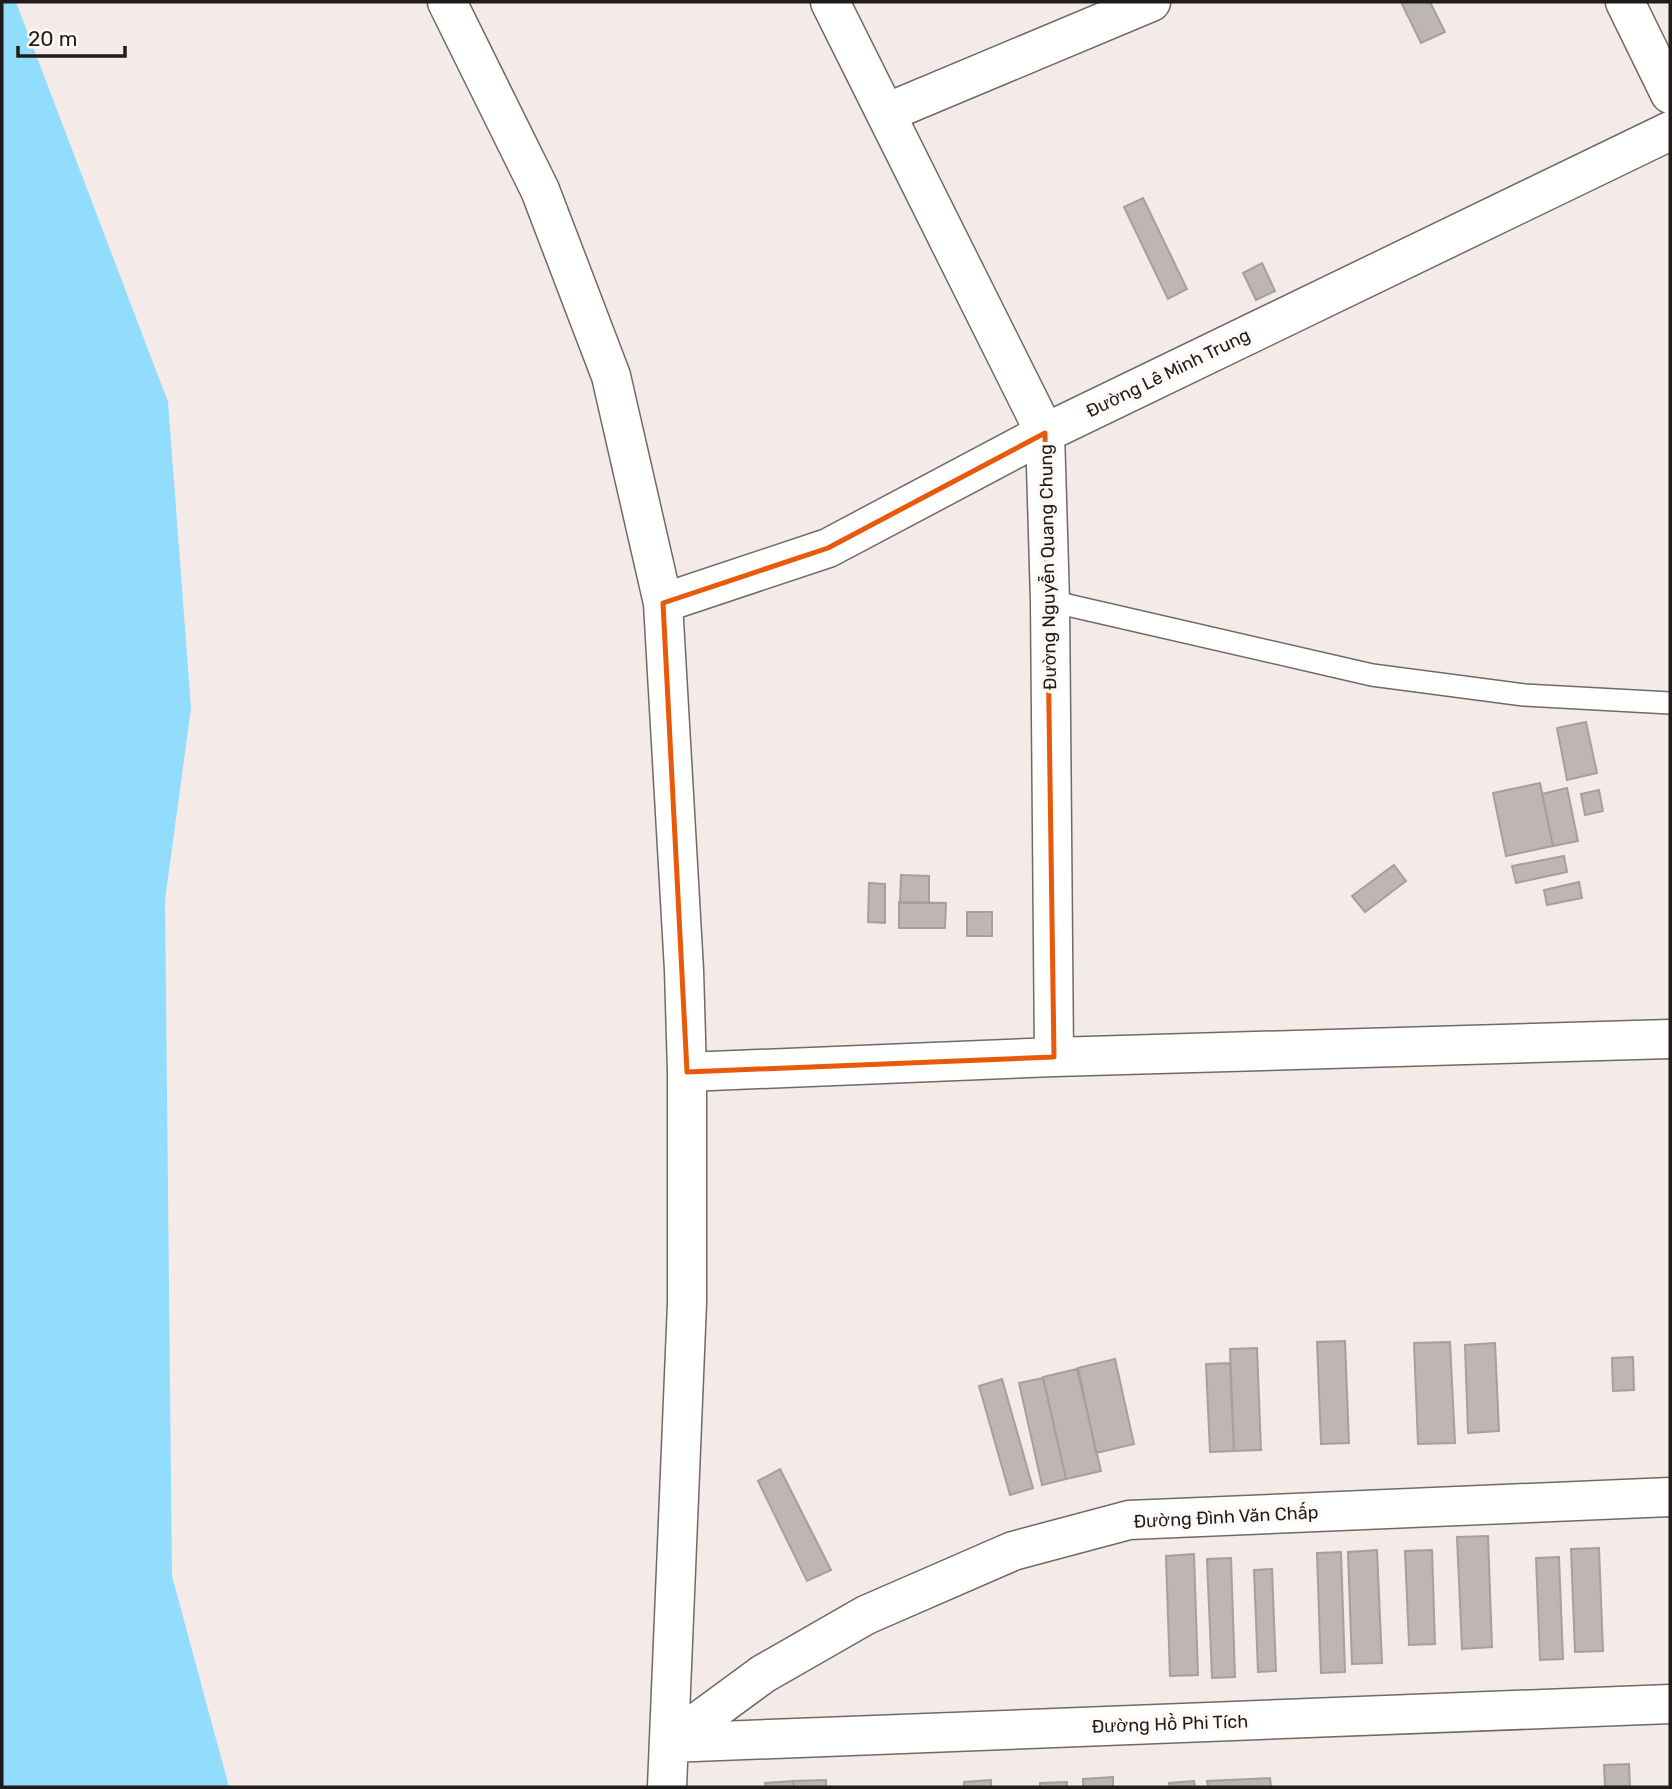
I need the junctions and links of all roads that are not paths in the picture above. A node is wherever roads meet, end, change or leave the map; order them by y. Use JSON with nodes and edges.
{"nodes":[{"id":1,"x":447,"y":2,"type":"edge"},
{"id":2,"x":830,"y":2,"type":"edge"},
{"id":3,"x":1151,"y":2,"type":"edge"},
{"id":4,"x":1625,"y":2,"type":"edge"},
{"id":5,"x":1670,"y":94,"type":"edge"},
{"id":6,"x":886,"y":113,"type":"junction"},
{"id":7,"x":1670,"y":131,"type":"edge"},
{"id":8,"x":1045,"y":433,"type":"junction"},
{"id":9,"x":1049,"y":601,"type":"junction"},
{"id":10,"x":663,"y":603,"type":"junction"},
{"id":11,"x":1670,"y":703,"type":"edge"},
{"id":12,"x":1670,"y":1039,"type":"edge"},
{"id":13,"x":1054,"y":1057,"type":"junction"},
{"id":14,"x":687,"y":1072,"type":"junction"},
{"id":15,"x":1670,"y":1497,"type":"edge"},
{"id":16,"x":1670,"y":1704,"type":"edge"},
{"id":17,"x":670,"y":1743,"type":"junction"},
{"id":18,"x":667,"y":1787,"type":"edge"}],
"edges":[{"from":1,"to":10,"type":"street"},
{"from":2,"to":6,"type":"street","name":"Đường Nguyễn Quang Chung"},
{"from":3,"to":6,"type":"street"},
{"from":4,"to":5,"type":"street"},
{"from":6,"to":8,"type":"street","name":"Đường Nguyễn Quang Chung"},
{"from":7,"to":8,"type":"street","name":"Đường Lê Minh Trung"},
{"from":8,"to":9,"type":"street","name":"Đường Nguyễn Quang Chung"},
{"from":8,"to":10,"type":"street","name":"Đường Lê Minh Trung"},
{"from":9,"to":11,"type":"lane"},
{"from":9,"to":13,"type":"street","name":"Đường Nguyễn Quang Chung"},
{"from":10,"to":14,"type":"street"},
{"from":12,"to":13,"type":"street"},
{"from":13,"to":14,"type":"street"},
{"from":14,"to":17,"type":"street"},
{"from":15,"to":17,"type":"street","name":"Đường Đình Văn Chấp"},
{"from":16,"to":17,"type":"street","name":"Đường Hồ Phi Tích"},
{"from":17,"to":18,"type":"street"}]}
